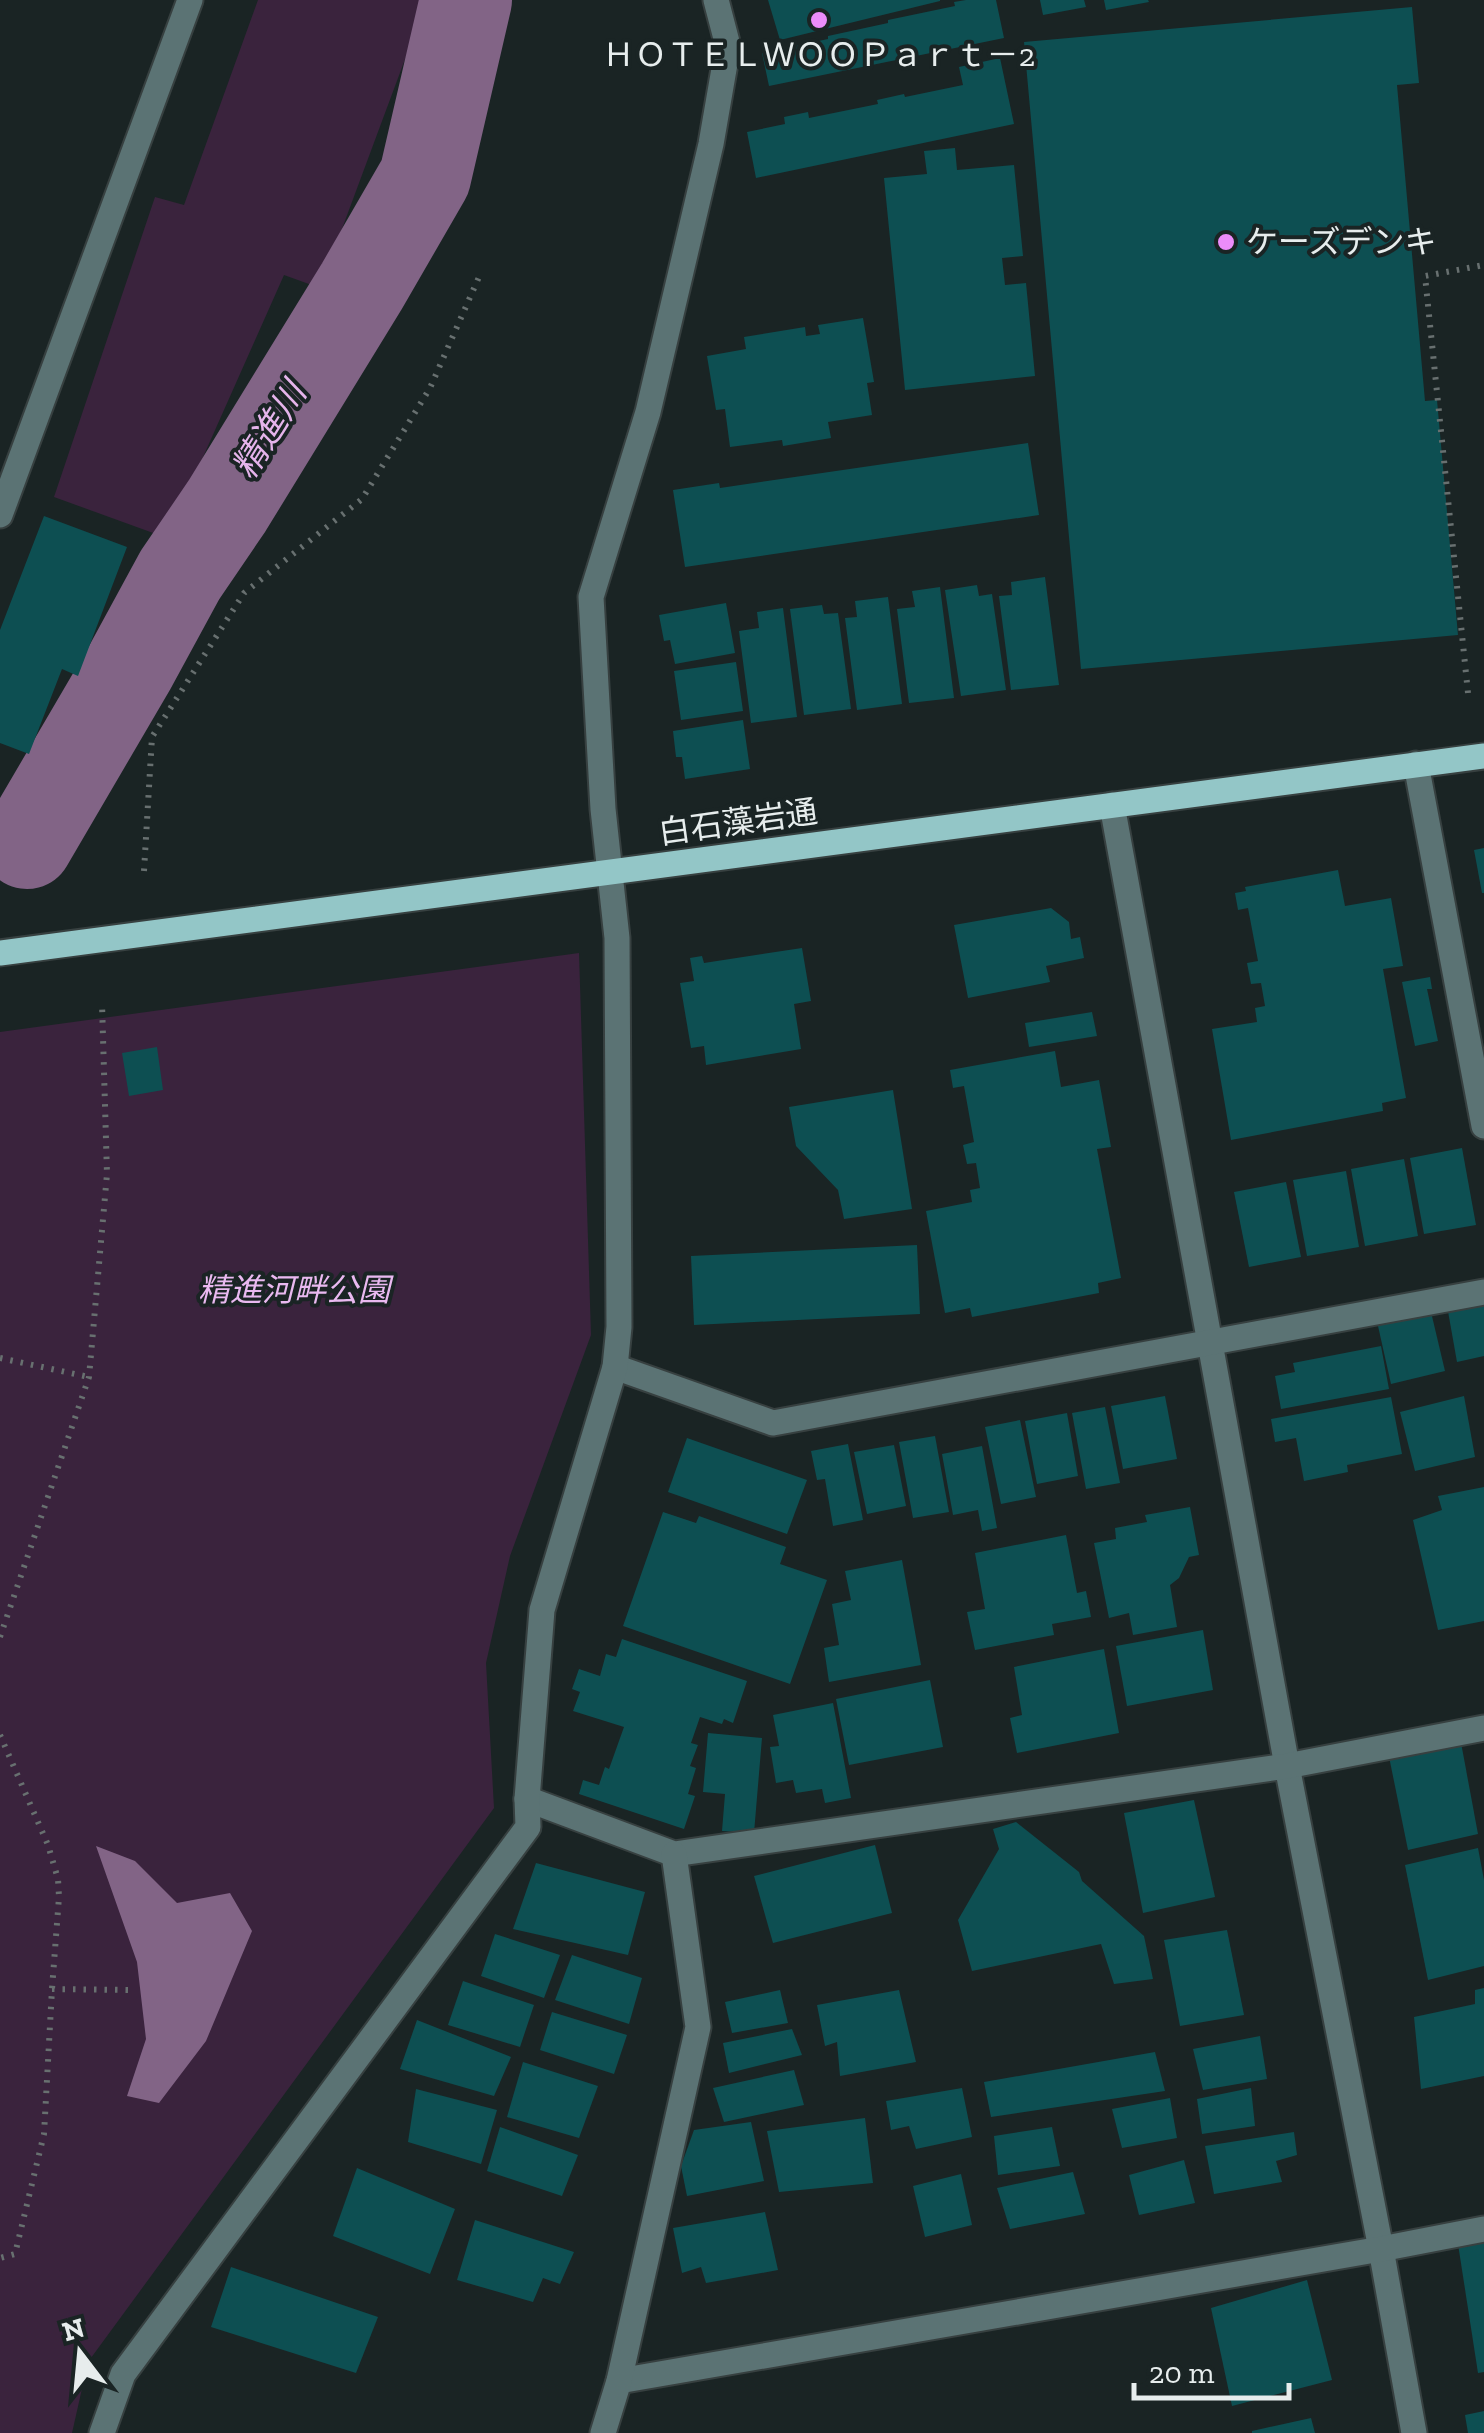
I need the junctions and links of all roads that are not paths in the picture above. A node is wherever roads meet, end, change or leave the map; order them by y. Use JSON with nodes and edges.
{"nodes":[{"id":1,"x":190,"y":0,"type":"edge"},
{"id":2,"x":716,"y":0,"type":"edge"},
{"id":3,"x":0,"y":515,"type":"edge"},
{"id":4,"x":1484,"y":756,"type":"edge"},
{"id":5,"x":1416,"y":764,"type":"junction"},
{"id":6,"x":1112,"y":805,"type":"junction"},
{"id":7,"x":611,"y":871,"type":"junction"},
{"id":8,"x":0,"y":953,"type":"edge"},
{"id":9,"x":1484,"y":1126,"type":"edge"},
{"id":10,"x":1484,"y":1292,"type":"edge"},
{"id":11,"x":1211,"y":1341,"type":"junction"},
{"id":12,"x":615,"y":1368,"type":"junction"},
{"id":13,"x":1484,"y":1728,"type":"edge"},
{"id":14,"x":1287,"y":1766,"type":"junction"},
{"id":15,"x":528,"y":1798,"type":"junction"},
{"id":16,"x":674,"y":1854,"type":"junction"},
{"id":17,"x":1484,"y":2229,"type":"edge"},
{"id":18,"x":1381,"y":2249,"type":"junction"},
{"id":19,"x":619,"y":2381,"type":"junction"},
{"id":20,"x":102,"y":2433,"type":"edge"},
{"id":21,"x":602,"y":2433,"type":"edge"},
{"id":22,"x":1414,"y":2433,"type":"edge"}],
"edges":[{"from":1,"to":3,"type":"street"},
{"from":2,"to":7,"type":"street"},
{"from":4,"to":5,"type":"main road","name":"白石藻岩通"},
{"from":5,"to":6,"type":"main road","name":"白石藻岩通"},
{"from":5,"to":9,"type":"street"},
{"from":6,"to":7,"type":"main road","name":"白石藻岩通"},
{"from":6,"to":11,"type":"street"},
{"from":7,"to":8,"type":"main road","name":"白石藻岩通"},
{"from":7,"to":12,"type":"street"},
{"from":10,"to":11,"type":"street"},
{"from":11,"to":12,"type":"street"},
{"from":11,"to":14,"type":"street"},
{"from":12,"to":15,"type":"street"},
{"from":13,"to":14,"type":"street"},
{"from":14,"to":16,"type":"street"},
{"from":14,"to":18,"type":"street"},
{"from":15,"to":16,"type":"street"},
{"from":15,"to":20,"type":"street"},
{"from":16,"to":19,"type":"street"},
{"from":17,"to":18,"type":"street"},
{"from":18,"to":19,"type":"street"},
{"from":18,"to":22,"type":"street"},
{"from":19,"to":21,"type":"street"}]}
